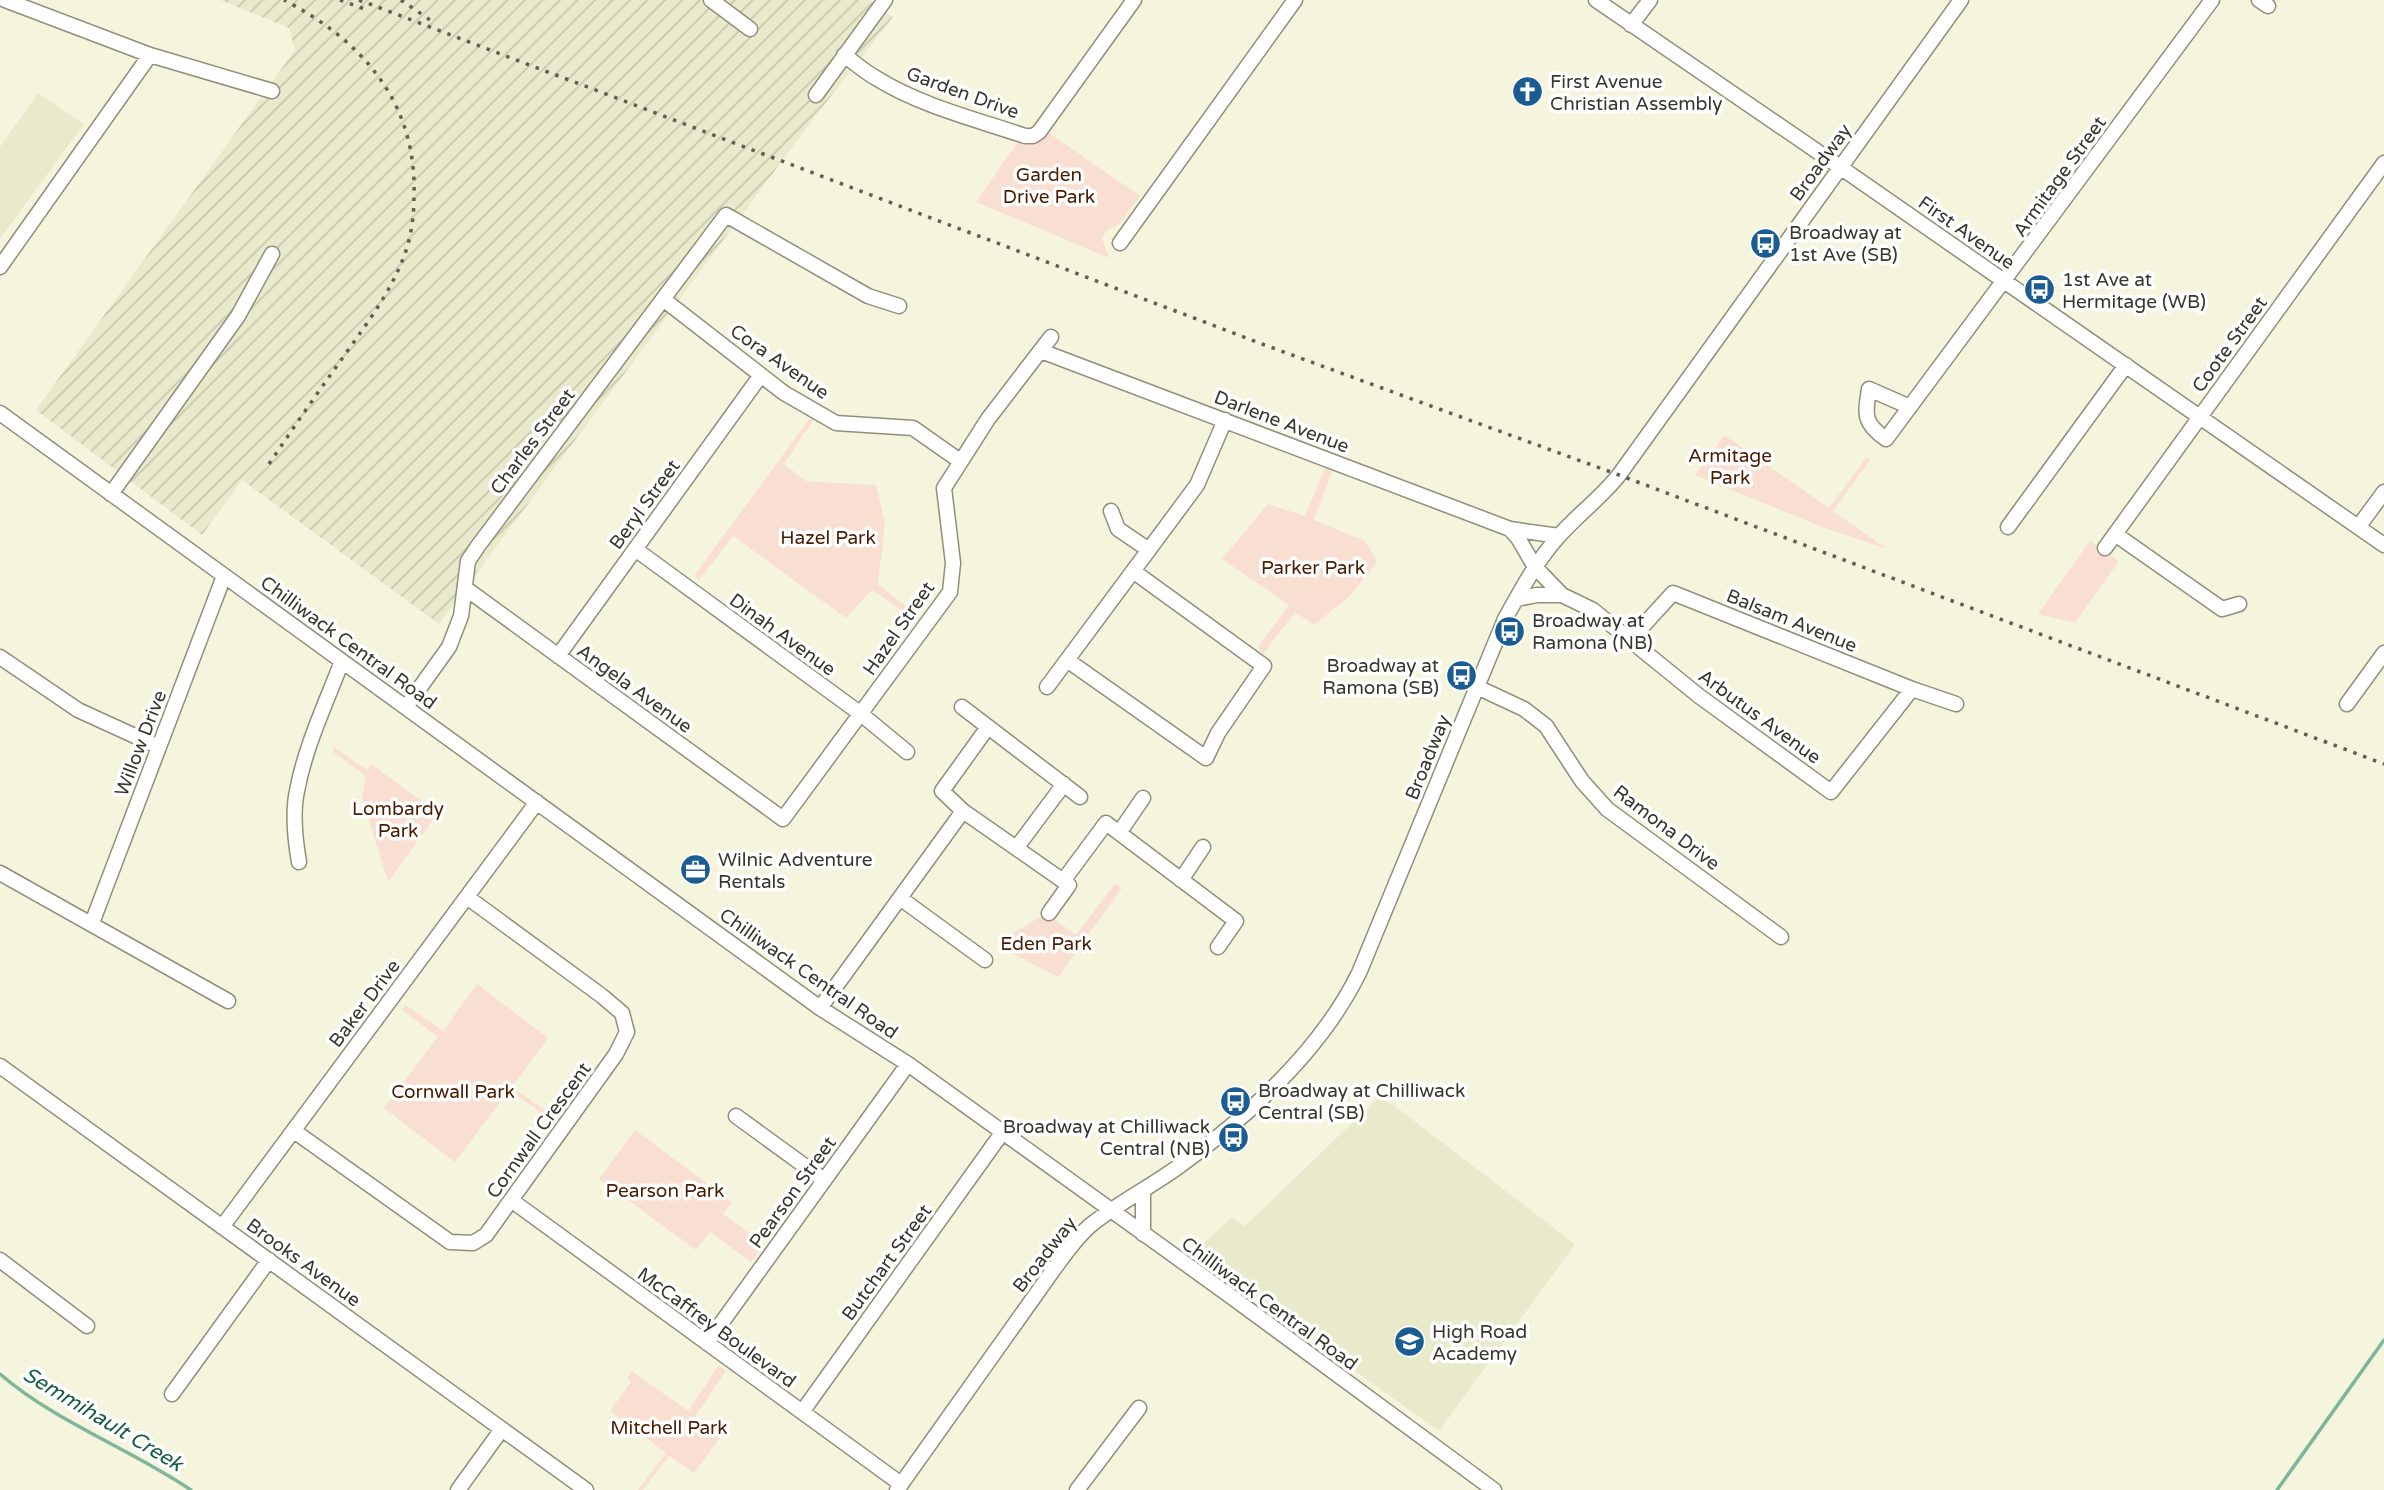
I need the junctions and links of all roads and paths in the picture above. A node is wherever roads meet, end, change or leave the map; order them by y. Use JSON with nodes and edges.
{"nodes":[{"id":1,"x":5,"y":0,"type":"edge"},
{"id":2,"x":711,"y":0,"type":"edge"},
{"id":3,"x":885,"y":0,"type":"edge"},
{"id":4,"x":1134,"y":0,"type":"edge"},
{"id":5,"x":1295,"y":0,"type":"edge"},
{"id":6,"x":1596,"y":0,"type":"edge"},
{"id":7,"x":1650,"y":0,"type":"edge"},
{"id":8,"x":1961,"y":0,"type":"edge"},
{"id":9,"x":2212,"y":0,"type":"edge"},
{"id":10,"x":1632,"y":25,"type":"junction"},
{"id":11,"x":750,"y":29,"type":"dead end"},
{"id":12,"x":150,"y":55,"type":"junction"},
{"id":13,"x":844,"y":55,"type":"junction"},
{"id":14,"x":272,"y":91,"type":"dead end"},
{"id":15,"x":816,"y":95,"type":"dead end"},
{"id":16,"x":2384,"y":163,"type":"edge"},
{"id":17,"x":1840,"y":167,"type":"junction"},
{"id":18,"x":1120,"y":243,"type":"dead end"},
{"id":19,"x":272,"y":254,"type":"dead end"},
{"id":20,"x":0,"y":267,"type":"edge"},
{"id":21,"x":2005,"y":281,"type":"junction"},
{"id":22,"x":663,"y":299,"type":"junction"},
{"id":23,"x":899,"y":306,"type":"dead end"},
{"id":24,"x":1051,"y":337,"type":"dead end"},
{"id":25,"x":1041,"y":351,"type":"junction"},
{"id":26,"x":2126,"y":365,"type":"junction"},
{"id":27,"x":761,"y":375,"type":"junction"},
{"id":28,"x":1910,"y":407,"type":"dead end"},
{"id":29,"x":0,"y":413,"type":"edge"},
{"id":30,"x":2200,"y":418,"type":"junction"},
{"id":31,"x":1225,"y":420,"type":"junction"},
{"id":32,"x":960,"y":461,"type":"junction"},
{"id":33,"x":2384,"y":492,"type":"edge"},
{"id":34,"x":111,"y":494,"type":"junction"},
{"id":35,"x":1111,"y":511,"type":"dead end"},
{"id":36,"x":2359,"y":526,"type":"junction"},
{"id":37,"x":2008,"y":527,"type":"dead end"},
{"id":38,"x":1510,"y":529,"type":"junction"},
{"id":39,"x":2115,"y":534,"type":"junction"},
{"id":40,"x":1559,"y":536,"type":"junction"},
{"id":41,"x":2384,"y":545,"type":"edge"},
{"id":42,"x":2105,"y":548,"type":"dead end"},
{"id":43,"x":635,"y":549,"type":"junction"},
{"id":44,"x":1149,"y":550,"type":"junction"},
{"id":45,"x":1535,"y":567,"type":"junction"},
{"id":46,"x":1133,"y":571,"type":"junction"},
{"id":47,"x":225,"y":576,"type":"junction"},
{"id":48,"x":465,"y":588,"type":"junction"},
{"id":49,"x":1562,"y":595,"type":"junction"},
{"id":50,"x":1516,"y":599,"type":"junction"},
{"id":51,"x":2239,"y":604,"type":"dead end"},
{"id":52,"x":1630,"y":640,"type":"junction"},
{"id":53,"x":2384,"y":653,"type":"edge"},
{"id":54,"x":558,"y":656,"type":"junction"},
{"id":55,"x":0,"y":657,"type":"edge"},
{"id":56,"x":1067,"y":660,"type":"junction"},
{"id":57,"x":342,"y":661,"type":"junction"},
{"id":58,"x":1047,"y":687,"type":"dead end"},
{"id":59,"x":1477,"y":687,"type":"junction"},
{"id":60,"x":1912,"y":689,"type":"junction"},
{"id":61,"x":1956,"y":704,"type":"dead end"},
{"id":62,"x":2347,"y":704,"type":"dead end"},
{"id":63,"x":406,"y":707,"type":"junction"},
{"id":64,"x":962,"y":707,"type":"dead end"},
{"id":65,"x":861,"y":715,"type":"junction"},
{"id":66,"x":988,"y":727,"type":"junction"},
{"id":67,"x":159,"y":747,"type":"junction"},
{"id":68,"x":907,"y":752,"type":"dead end"},
{"id":69,"x":1064,"y":784,"type":"junction"},
{"id":70,"x":1080,"y":797,"type":"dead end"},
{"id":71,"x":1143,"y":799,"type":"dead end"},
{"id":72,"x":537,"y":802,"type":"junction"},
{"id":73,"x":963,"y":811,"type":"junction"},
{"id":74,"x":783,"y":819,"type":"joint"},
{"id":75,"x":1119,"y":833,"type":"junction"},
{"id":76,"x":1017,"y":847,"type":"junction"},
{"id":77,"x":1203,"y":847,"type":"dead end"},
{"id":78,"x":299,"y":862,"type":"dead end"},
{"id":79,"x":0,"y":873,"type":"edge"},
{"id":80,"x":1181,"y":880,"type":"junction"},
{"id":81,"x":1063,"y":881,"type":"junction"},
{"id":82,"x":467,"y":897,"type":"junction"},
{"id":83,"x":900,"y":898,"type":"junction"},
{"id":84,"x":1049,"y":913,"type":"dead end"},
{"id":85,"x":93,"y":923,"type":"junction"},
{"id":86,"x":1781,"y":937,"type":"dead end"},
{"id":87,"x":1218,"y":947,"type":"dead end"},
{"id":88,"x":985,"y":960,"type":"dead end"},
{"id":89,"x":228,"y":1001,"type":"dead end"},
{"id":90,"x":820,"y":1008,"type":"junction"},
{"id":91,"x":908,"y":1064,"type":"junction"},
{"id":92,"x":2,"y":1070,"type":"edge"},
{"id":93,"x":736,"y":1116,"type":"dead end"},
{"id":94,"x":294,"y":1130,"type":"junction"},
{"id":95,"x":1002,"y":1133,"type":"junction"},
{"id":96,"x":824,"y":1180,"type":"junction"},
{"id":97,"x":1143,"y":1191,"type":"junction"},
{"id":98,"x":511,"y":1200,"type":"junction"},
{"id":99,"x":1110,"y":1211,"type":"junction"},
{"id":100,"x":222,"y":1227,"type":"junction"},
{"id":101,"x":1143,"y":1234,"type":"junction"},
{"id":102,"x":0,"y":1260,"type":"edge"},
{"id":103,"x":269,"y":1260,"type":"junction"},
{"id":104,"x":87,"y":1326,"type":"dead end"},
{"id":105,"x":706,"y":1343,"type":"junction"},
{"id":106,"x":172,"y":1394,"type":"dead end"},
{"id":107,"x":1139,"y":1408,"type":"dead end"},
{"id":108,"x":802,"y":1412,"type":"junction"},
{"id":109,"x":502,"y":1429,"type":"junction"},
{"id":110,"x":899,"y":1487,"type":"edge"},
{"id":111,"x":458,"y":1490,"type":"edge"},
{"id":112,"x":586,"y":1490,"type":"edge"},
{"id":113,"x":1077,"y":1490,"type":"edge"},
{"id":114,"x":1494,"y":1490,"type":"edge"}],
"edges":[{"from":1,"to":12,"type":"street"},
{"from":2,"to":11,"type":"street"},
{"from":3,"to":13,"type":"street"},
{"from":4,"to":13,"type":"street","name":"Garden Drive"},
{"from":5,"to":18,"type":"street"},
{"from":6,"to":10,"type":"street","name":"First Avenue"},
{"from":7,"to":10,"type":"street"},
{"from":8,"to":17,"type":"street","name":"Broadway"},
{"from":9,"to":21,"type":"street","name":"Armitage Street"},
{"from":10,"to":17,"type":"street","name":"First Avenue"},
{"from":12,"to":14,"type":"street"},
{"from":12,"to":20,"type":"street"},
{"from":13,"to":15,"type":"street"},
{"from":16,"to":30,"type":"street","name":"Coote Street"},
{"from":17,"to":21,"type":"street","name":"First Avenue"},
{"from":17,"to":40,"type":"street","name":"Broadway"},
{"from":19,"to":34,"type":"street"},
{"from":21,"to":26,"type":"street","name":"First Avenue"},
{"from":21,"to":28,"type":"street","name":"Armitage Street"},
{"from":22,"to":23,"type":"street","name":"Charles Street"},
{"from":22,"to":27,"type":"street","name":"Cora Avenue"},
{"from":22,"to":48,"type":"street","name":"Charles Street"},
{"from":24,"to":25,"type":"street","name":"Hazel Street"},
{"from":25,"to":31,"type":"street","name":"Darlene Avenue"},
{"from":25,"to":32,"type":"street","name":"Hazel Street"},
{"from":26,"to":30,"type":"street","name":"First Avenue"},
{"from":26,"to":37,"type":"street"},
{"from":27,"to":32,"type":"street","name":"Cora Avenue"},
{"from":27,"to":43,"type":"street","name":"Beryl Street"},
{"from":29,"to":34,"type":"street","name":"Chilliwack Central Road"},
{"from":30,"to":36,"type":"street","name":"First Avenue"},
{"from":30,"to":39,"type":"street","name":"Coote Street"},
{"from":31,"to":38,"type":"street","name":"Darlene Avenue"},
{"from":31,"to":44,"type":"street"},
{"from":32,"to":65,"type":"street","name":"Hazel Street"},
{"from":33,"to":36,"type":"street"},
{"from":34,"to":47,"type":"street","name":"Chilliwack Central Road"},
{"from":35,"to":44,"type":"street"},
{"from":36,"to":41,"type":"street","name":"First Avenue"},
{"from":38,"to":40,"type":"street","name":"Darlene Avenue"},
{"from":38,"to":45,"type":"street"},
{"from":39,"to":42,"type":"street","name":"Coote Street"},
{"from":39,"to":51,"type":"street"},
{"from":40,"to":45,"type":"street","name":"Broadway"},
{"from":43,"to":54,"type":"street","name":"Beryl Street"},
{"from":43,"to":65,"type":"street","name":"Dinah Avenue"},
{"from":44,"to":46,"type":"street"},
{"from":45,"to":49,"type":"street","name":"Arbutus Avenue"},
{"from":45,"to":50,"type":"street","name":"Broadway"},
{"from":46,"to":56,"type":"street"},
{"from":46,"to":56,"type":"street"},
{"from":47,"to":57,"type":"street","name":"Chilliwack Central Road"},
{"from":47,"to":67,"type":"street","name":"Willow Drive"},
{"from":48,"to":54,"type":"street","name":"Angela Avenue"},
{"from":48,"to":63,"type":"street","name":"Charles Street"},
{"from":49,"to":50,"type":"street","name":"Arbutus Avenue"},
{"from":49,"to":52,"type":"street","name":"Arbutus Avenue"},
{"from":50,"to":59,"type":"street","name":"Broadway"},
{"from":52,"to":60,"type":"street","name":"Balsam Avenue"},
{"from":52,"to":60,"type":"street","name":"Arbutus Avenue"},
{"from":53,"to":62,"type":"street"},
{"from":54,"to":74,"type":"street","name":"Angela Avenue"},
{"from":55,"to":67,"type":"street"},
{"from":56,"to":58,"type":"street"},
{"from":57,"to":63,"type":"street","name":"Chilliwack Central Road"},
{"from":57,"to":78,"type":"street"},
{"from":59,"to":86,"type":"street","name":"Ramona Drive"},
{"from":59,"to":97,"type":"street","name":"Broadway"},
{"from":60,"to":61,"type":"street","name":"Balsam Avenue"},
{"from":63,"to":72,"type":"street","name":"Chilliwack Central Road"},
{"from":64,"to":66,"type":"street"},
{"from":65,"to":68,"type":"street","name":"Dinah Avenue"},
{"from":65,"to":74,"type":"street","name":"Hazel Street"},
{"from":66,"to":69,"type":"street"},
{"from":66,"to":73,"type":"street"},
{"from":67,"to":85,"type":"street","name":"Willow Drive"},
{"from":69,"to":70,"type":"street"},
{"from":69,"to":76,"type":"street"},
{"from":71,"to":75,"type":"street"},
{"from":72,"to":82,"type":"street","name":"Baker Drive"},
{"from":72,"to":90,"type":"street","name":"Chilliwack Central Road"},
{"from":73,"to":76,"type":"street"},
{"from":73,"to":83,"type":"street"},
{"from":75,"to":80,"type":"street"},
{"from":75,"to":81,"type":"street"},
{"from":76,"to":81,"type":"street"},
{"from":77,"to":80,"type":"street"},
{"from":79,"to":85,"type":"street"},
{"from":80,"to":87,"type":"street"},
{"from":81,"to":84,"type":"street"},
{"from":82,"to":94,"type":"street","name":"Baker Drive"},
{"from":82,"to":98,"type":"street","name":"Cornwall Crescent"},
{"from":83,"to":88,"type":"street"},
{"from":83,"to":90,"type":"street"},
{"from":85,"to":89,"type":"street"},
{"from":90,"to":91,"type":"street","name":"Chilliwack Central Road"},
{"from":91,"to":95,"type":"street","name":"Chilliwack Central Road"},
{"from":91,"to":96,"type":"street","name":"Pearson Street"},
{"from":92,"to":100,"type":"street","name":"Brooks Avenue"},
{"from":93,"to":96,"type":"street"},
{"from":94,"to":98,"type":"street","name":"Cornwall Crescent"},
{"from":94,"to":100,"type":"street","name":"Baker Drive"},
{"from":95,"to":99,"type":"street","name":"Chilliwack Central Road"},
{"from":95,"to":108,"type":"street","name":"Butchart Street"},
{"from":96,"to":105,"type":"street","name":"Pearson Street"},
{"from":97,"to":99,"type":"street","name":"Broadway"},
{"from":97,"to":101,"type":"street"},
{"from":98,"to":105,"type":"street","name":"McCaffrey Boulevard"},
{"from":99,"to":101,"type":"street","name":"Chilliwack Central Road"},
{"from":99,"to":110,"type":"street","name":"Broadway"},
{"from":100,"to":103,"type":"street","name":"Brooks Avenue"},
{"from":101,"to":114,"type":"street","name":"Chilliwack Central Road"},
{"from":102,"to":104,"type":"street"},
{"from":103,"to":106,"type":"street"},
{"from":103,"to":109,"type":"street","name":"Brooks Avenue"},
{"from":105,"to":108,"type":"street","name":"McCaffrey Boulevard"},
{"from":107,"to":113,"type":"street"},
{"from":108,"to":110,"type":"street","name":"McCaffrey Boulevard"},
{"from":109,"to":111,"type":"street"},
{"from":109,"to":112,"type":"street","name":"Brooks Avenue"}]}
